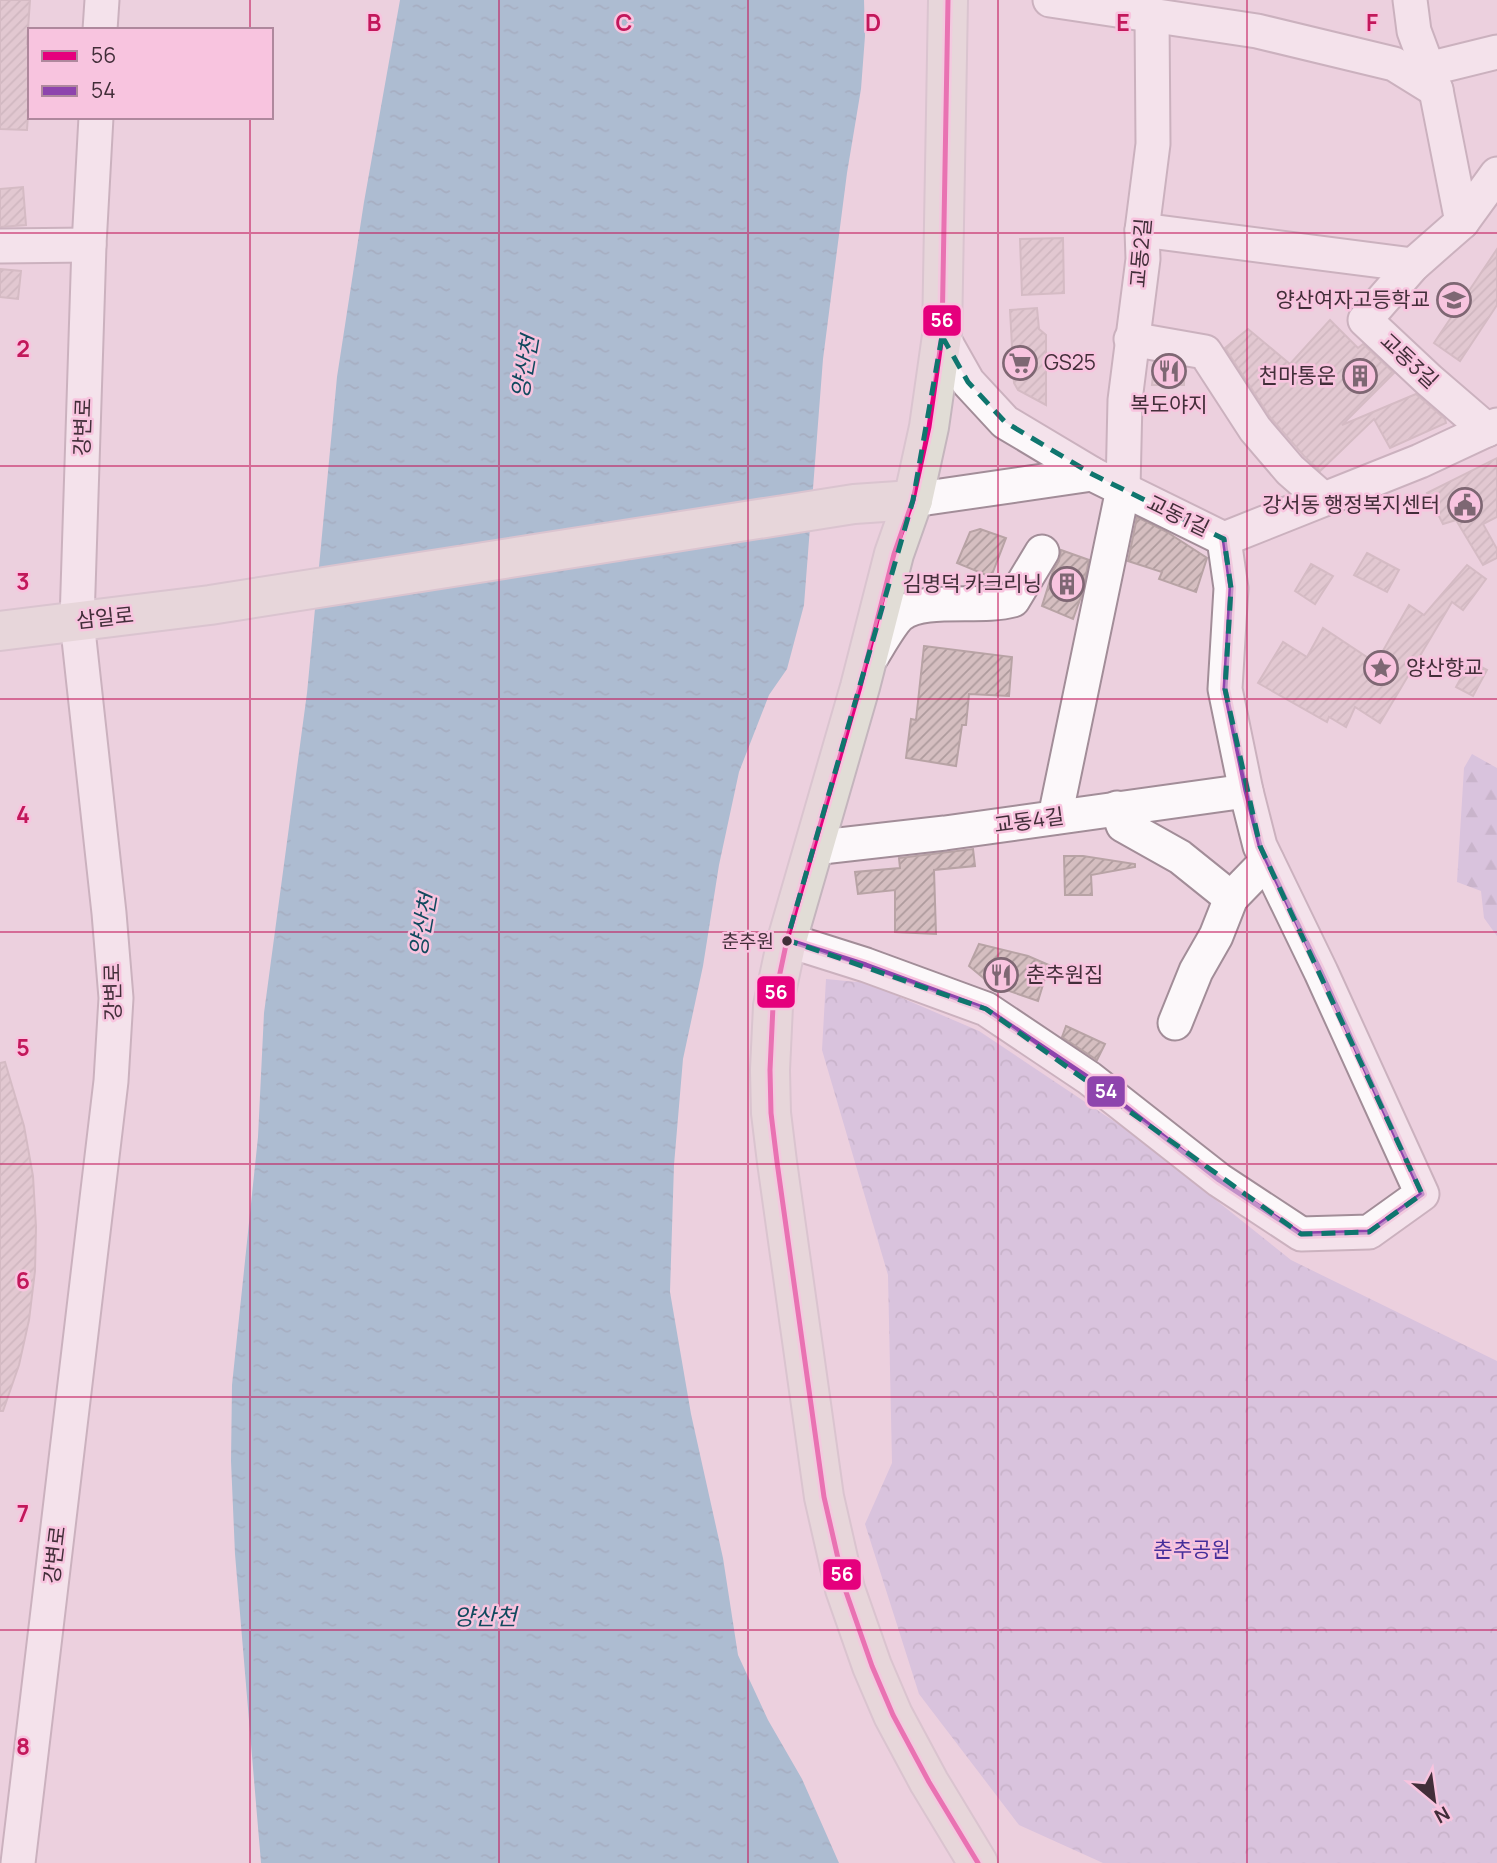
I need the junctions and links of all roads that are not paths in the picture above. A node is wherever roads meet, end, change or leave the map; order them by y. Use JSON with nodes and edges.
{"nodes":[{"id":1,"x":102,"y":0,"type":"edge"},
{"id":2,"x":948,"y":0,"type":"edge"},
{"id":3,"x":1050,"y":0,"type":"edge"},
{"id":4,"x":1410,"y":0,"type":"edge"},
{"id":5,"x":1152,"y":16,"type":"junction"},
{"id":6,"x":100,"y":28,"type":"edge"},
{"id":7,"x":1497,"y":52,"type":"edge"},
{"id":8,"x":1432,"y":80,"type":"junction"},
{"id":9,"x":96,"y":119,"type":"edge"},
{"id":10,"x":1497,"y":174,"type":"edge"},
{"id":11,"x":1462,"y":222,"type":"junction"},
{"id":12,"x":1142,"y":230,"type":"junction"},
{"id":13,"x":89,"y":245,"type":"junction"},
{"id":14,"x":0,"y":246,"type":"edge"},
{"id":15,"x":1413,"y":265,"type":"junction"},
{"id":16,"x":942,"y":336,"type":"junction"},
{"id":17,"x":1131,"y":339,"type":"junction"},
{"id":18,"x":1492,"y":427,"type":"edge"},
{"id":19,"x":1092,"y":474,"type":"junction"},
{"id":20,"x":1123,"y":489,"type":"junction"},
{"id":21,"x":1323,"y":499,"type":"junction"},
{"id":22,"x":913,"y":500,"type":"junction"},
{"id":23,"x":1224,"y":539,"type":"junction"},
{"id":24,"x":1042,"y":552,"type":"dead end"},
{"id":25,"x":77,"y":621,"type":"junction"},
{"id":26,"x":0,"y":631,"type":"edge"},
{"id":27,"x":864,"y":667,"type":"junction"},
{"id":28,"x":1245,"y":791,"type":"junction"},
{"id":29,"x":1117,"y":808,"type":"junction"},
{"id":30,"x":1055,"y":817,"type":"junction"},
{"id":31,"x":813,"y":848,"type":"junction"},
{"id":32,"x":1267,"y":861,"type":"junction"},
{"id":33,"x":1231,"y":898,"type":"junction"},
{"id":34,"x":787,"y":940,"type":"junction"},
{"id":35,"x":1175,"y":1023,"type":"dead end"},
{"id":36,"x":18,"y":1863,"type":"edge"},
{"id":37,"x":978,"y":1863,"type":"edge"}],
"edges":[{"from":1,"to":6,"type":"street"},
{"from":2,"to":16,"type":"main road"},
{"from":3,"to":5,"type":"street"},
{"from":4,"to":8,"type":"street"},
{"from":5,"to":8,"type":"street"},
{"from":5,"to":12,"type":"street","name":"교동2길"},
{"from":7,"to":8,"type":"street"},
{"from":8,"to":11,"type":"street"},
{"from":9,"to":13,"type":"street","name":"강변로"},
{"from":10,"to":11,"type":"street","name":"교동3길"},
{"from":11,"to":15,"type":"street","name":"교동3길"},
{"from":12,"to":15,"type":"street"},
{"from":12,"to":17,"type":"street","name":"교동2길"},
{"from":13,"to":14,"type":"street"},
{"from":13,"to":25,"type":"street","name":"강변로"},
{"from":15,"to":18,"type":"street","name":"교동3길"},
{"from":16,"to":19,"type":"street","name":"교동1길"},
{"from":16,"to":22,"type":"main road"},
{"from":17,"to":20,"type":"street","name":"교동2길"},
{"from":17,"to":21,"type":"street"},
{"from":18,"to":21,"type":"street","name":"교동1길"},
{"from":19,"to":20,"type":"street","name":"교동1길"},
{"from":19,"to":22,"type":"street"},
{"from":20,"to":23,"type":"street","name":"교동1길"},
{"from":20,"to":30,"type":"street","name":"교동2길"},
{"from":21,"to":23,"type":"street","name":"교동1길"},
{"from":22,"to":25,"type":"main road","name":"삼일로"},
{"from":22,"to":27,"type":"main road"},
{"from":23,"to":28,"type":"street"},
{"from":24,"to":27,"type":"street"},
{"from":25,"to":26,"type":"main road","name":"삼일로"},
{"from":25,"to":36,"type":"street","name":"강변로"},
{"from":27,"to":31,"type":"main road"},
{"from":28,"to":29,"type":"street","name":"교동4길"},
{"from":28,"to":32,"type":"street"},
{"from":29,"to":30,"type":"street","name":"교동4길"},
{"from":29,"to":33,"type":"street"},
{"from":30,"to":31,"type":"street","name":"교동4길"},
{"from":31,"to":34,"type":"main road"},
{"from":32,"to":33,"type":"street"},
{"from":32,"to":34,"type":"street"},
{"from":33,"to":35,"type":"street"},
{"from":34,"to":37,"type":"main road"}]}
